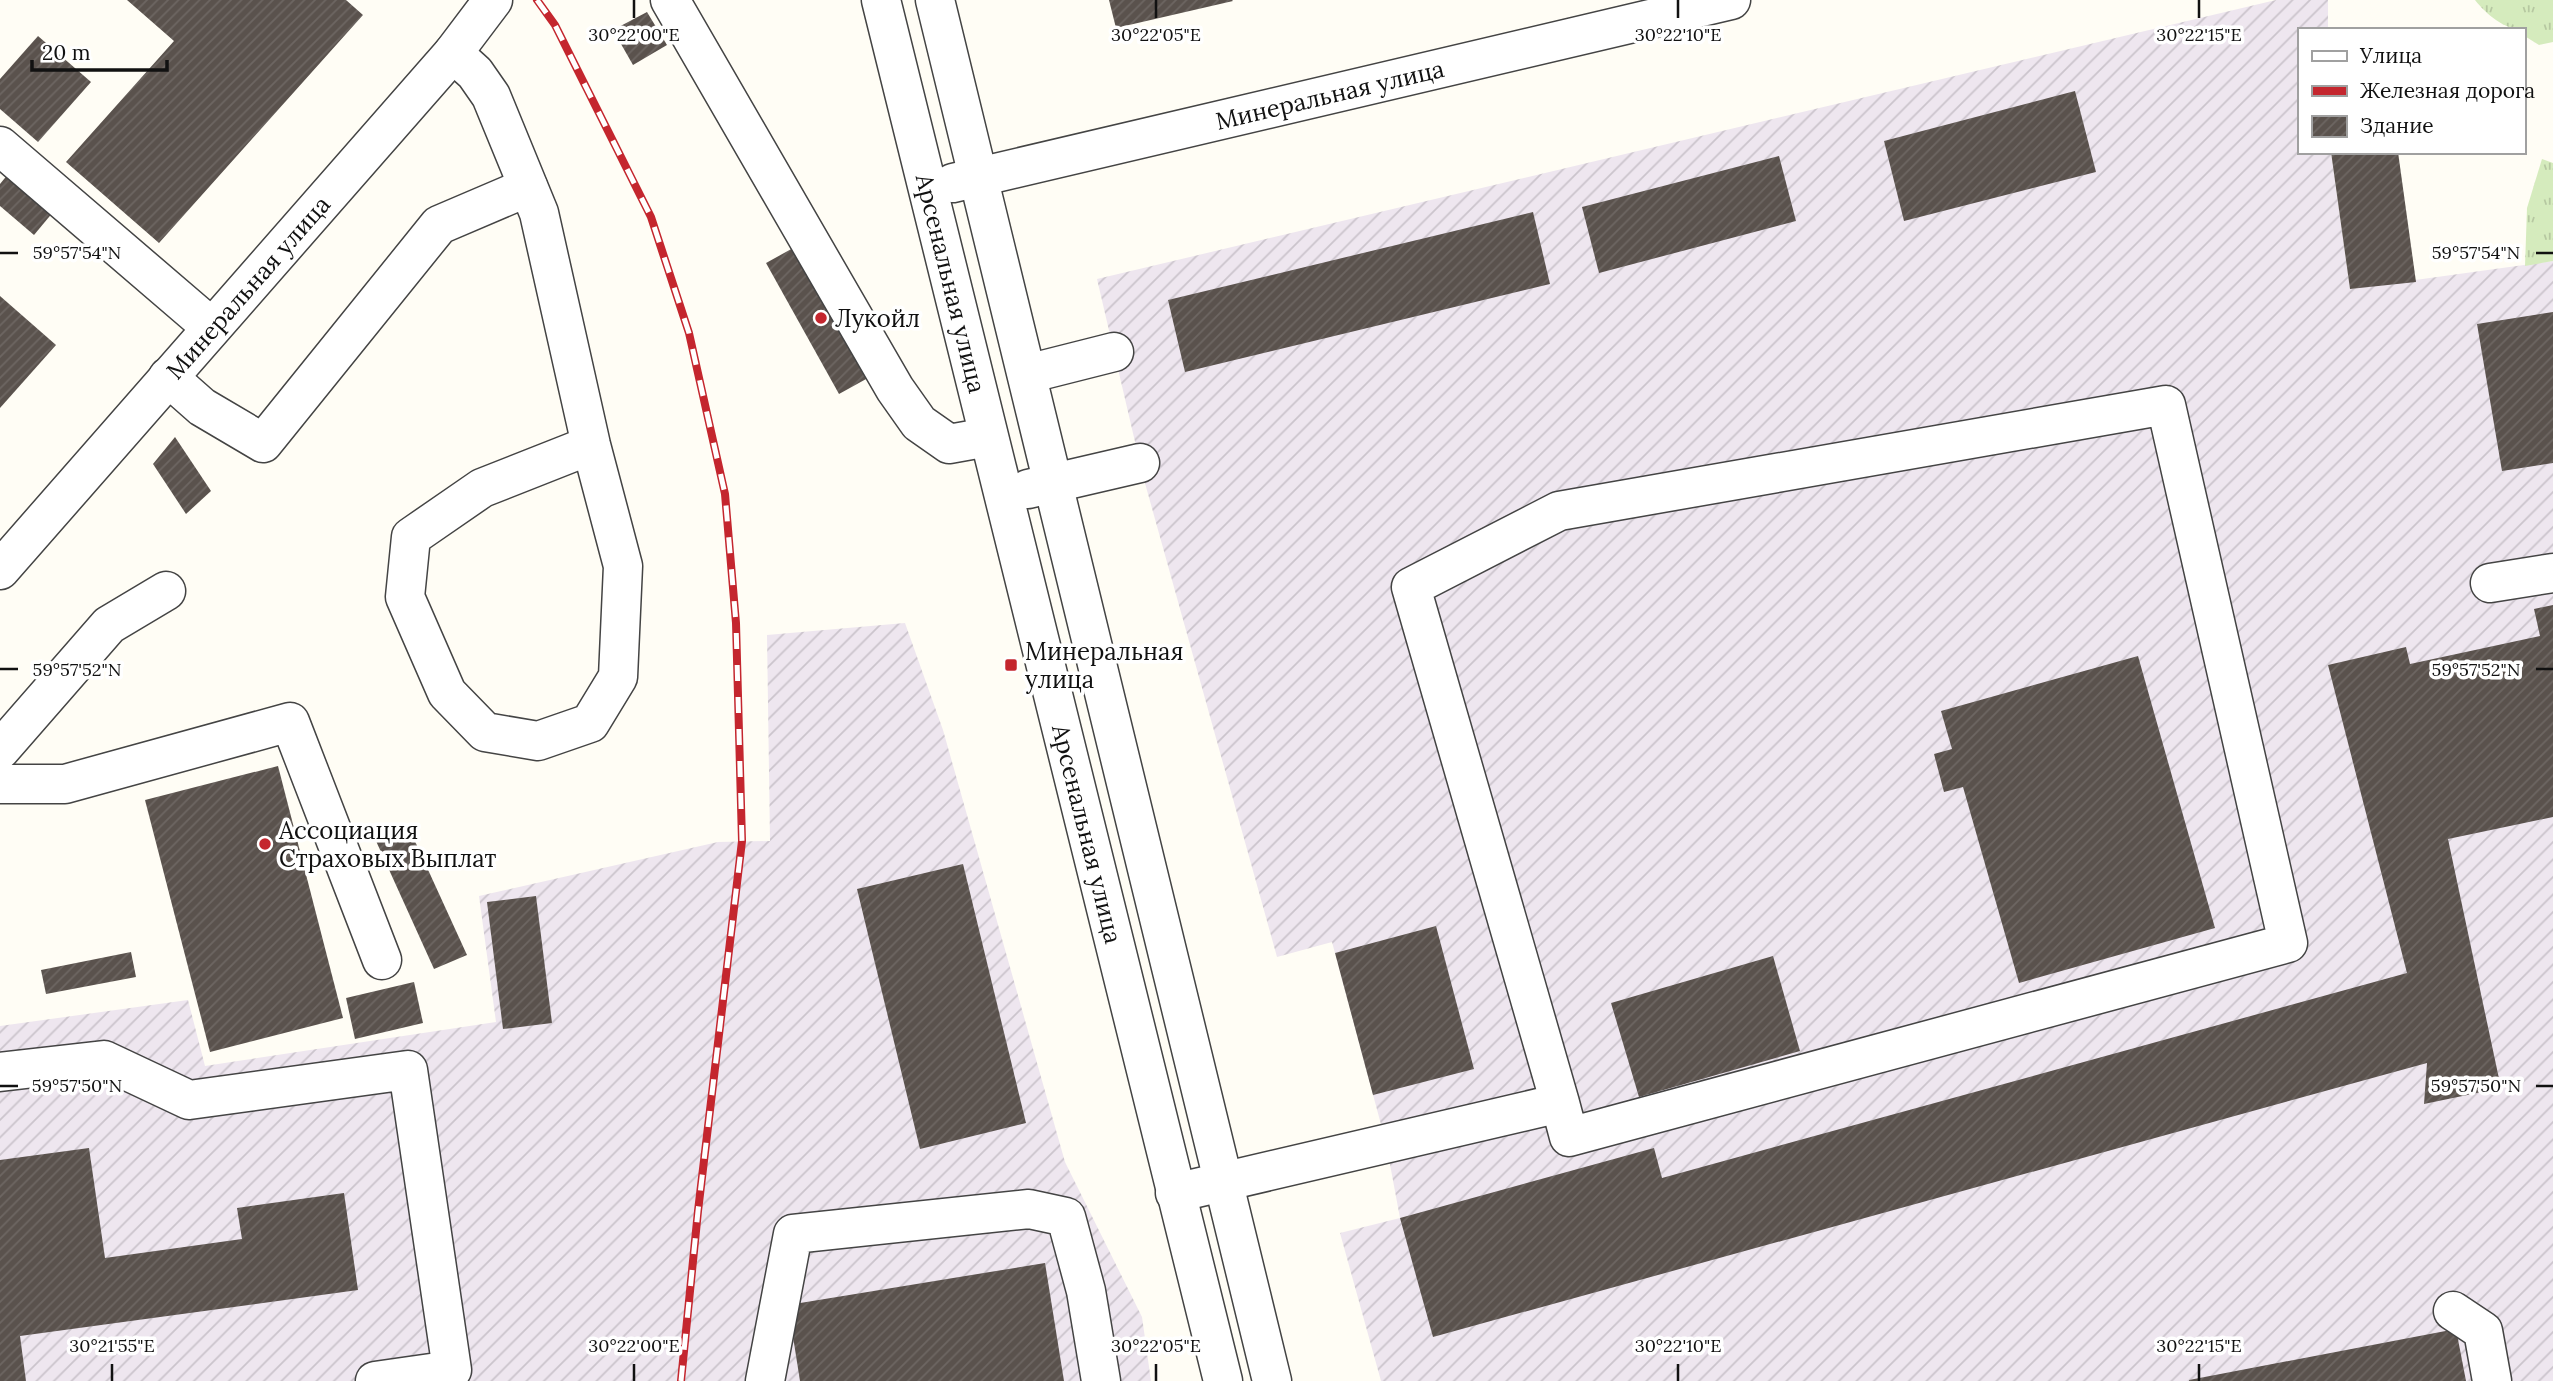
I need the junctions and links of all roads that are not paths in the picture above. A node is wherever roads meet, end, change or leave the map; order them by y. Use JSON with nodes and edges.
{"nodes":[{"id":1,"x":493,"y":0,"type":"edge"},
{"id":2,"x":670,"y":0,"type":"edge"},
{"id":3,"x":881,"y":0,"type":"edge"},
{"id":4,"x":935,"y":0,"type":"edge"},
{"id":5,"x":1731,"y":0,"type":"edge"},
{"id":6,"x":453,"y":53,"type":"junction"},
{"id":7,"x":0,"y":146,"type":"edge"},
{"id":8,"x":978,"y":177,"type":"junction"},
{"id":9,"x":528,"y":187,"type":"junction"},
{"id":10,"x":927,"y":189,"type":"junction"},
{"id":11,"x":211,"y":327,"type":"junction"},
{"id":12,"x":1114,"y":352,"type":"dead end"},
{"id":13,"x":1027,"y":374,"type":"junction"},
{"id":14,"x":167,"y":377,"type":"junction"},
{"id":15,"x":988,"y":437,"type":"junction"},
{"id":16,"x":591,"y":445,"type":"junction"},
{"id":17,"x":1140,"y":463,"type":"dead end"},
{"id":18,"x":1053,"y":483,"type":"junction"},
{"id":19,"x":1002,"y":495,"type":"junction"},
{"id":20,"x":0,"y":570,"type":"edge"},
{"id":21,"x":2553,"y":573,"type":"edge"},
{"id":22,"x":2490,"y":583,"type":"dead end"},
{"id":23,"x":166,"y":591,"type":"dead end"},
{"id":24,"x":0,"y":750,"type":"edge"},
{"id":25,"x":0,"y":784,"type":"edge"},
{"id":26,"x":382,"y":960,"type":"dead end"},
{"id":27,"x":0,"y":1072,"type":"edge"},
{"id":28,"x":1560,"y":1103,"type":"junction"},
{"id":29,"x":1223,"y":1182,"type":"junction"},
{"id":30,"x":1175,"y":1193,"type":"junction"},
{"id":31,"x":2453,"y":1311,"type":"dead end"},
{"id":32,"x":375,"y":1381,"type":"edge"},
{"id":33,"x":765,"y":1381,"type":"edge"},
{"id":34,"x":1101,"y":1381,"type":"edge"},
{"id":35,"x":1223,"y":1381,"type":"edge"},
{"id":36,"x":1272,"y":1381,"type":"edge"},
{"id":37,"x":2492,"y":1381,"type":"edge"}],
"edges":[{"from":1,"to":6,"type":"street","name":"Минеральная улица"},
{"from":2,"to":15,"type":"street"},
{"from":3,"to":10,"type":"street","name":"Арсенальная улица"},
{"from":4,"to":8,"type":"street","name":"Арсенальная улица"},
{"from":5,"to":8,"type":"street","name":"Минеральная улица"},
{"from":6,"to":9,"type":"street"},
{"from":6,"to":11,"type":"street","name":"Минеральная улица"},
{"from":7,"to":11,"type":"street"},
{"from":8,"to":10,"type":"street","name":"Минеральная улица"},
{"from":8,"to":13,"type":"street","name":"Арсенальная улица"},
{"from":9,"to":14,"type":"street"},
{"from":9,"to":16,"type":"street"},
{"from":10,"to":15,"type":"street","name":"Арсенальная улица"},
{"from":11,"to":14,"type":"street","name":"Минеральная улица"},
{"from":12,"to":13,"type":"street"},
{"from":13,"to":18,"type":"street","name":"Арсенальная улица"},
{"from":14,"to":20,"type":"street","name":"Минеральная улица"},
{"from":15,"to":19,"type":"street","name":"Арсенальная улица"},
{"from":16,"to":16,"type":"street"},
{"from":17,"to":18,"type":"street"},
{"from":18,"to":19,"type":"street"},
{"from":18,"to":29,"type":"street","name":"Арсенальная улица"},
{"from":19,"to":30,"type":"street","name":"Арсенальная улица"},
{"from":21,"to":22,"type":"street"},
{"from":23,"to":24,"type":"street"},
{"from":25,"to":26,"type":"street"},
{"from":27,"to":32,"type":"street"},
{"from":28,"to":28,"type":"street"},
{"from":28,"to":29,"type":"street"},
{"from":29,"to":30,"type":"street"},
{"from":29,"to":36,"type":"street","name":"Арсенальная улица"},
{"from":30,"to":35,"type":"street","name":"Арсенальная улица"},
{"from":31,"to":37,"type":"street"},
{"from":33,"to":34,"type":"street"}]}
